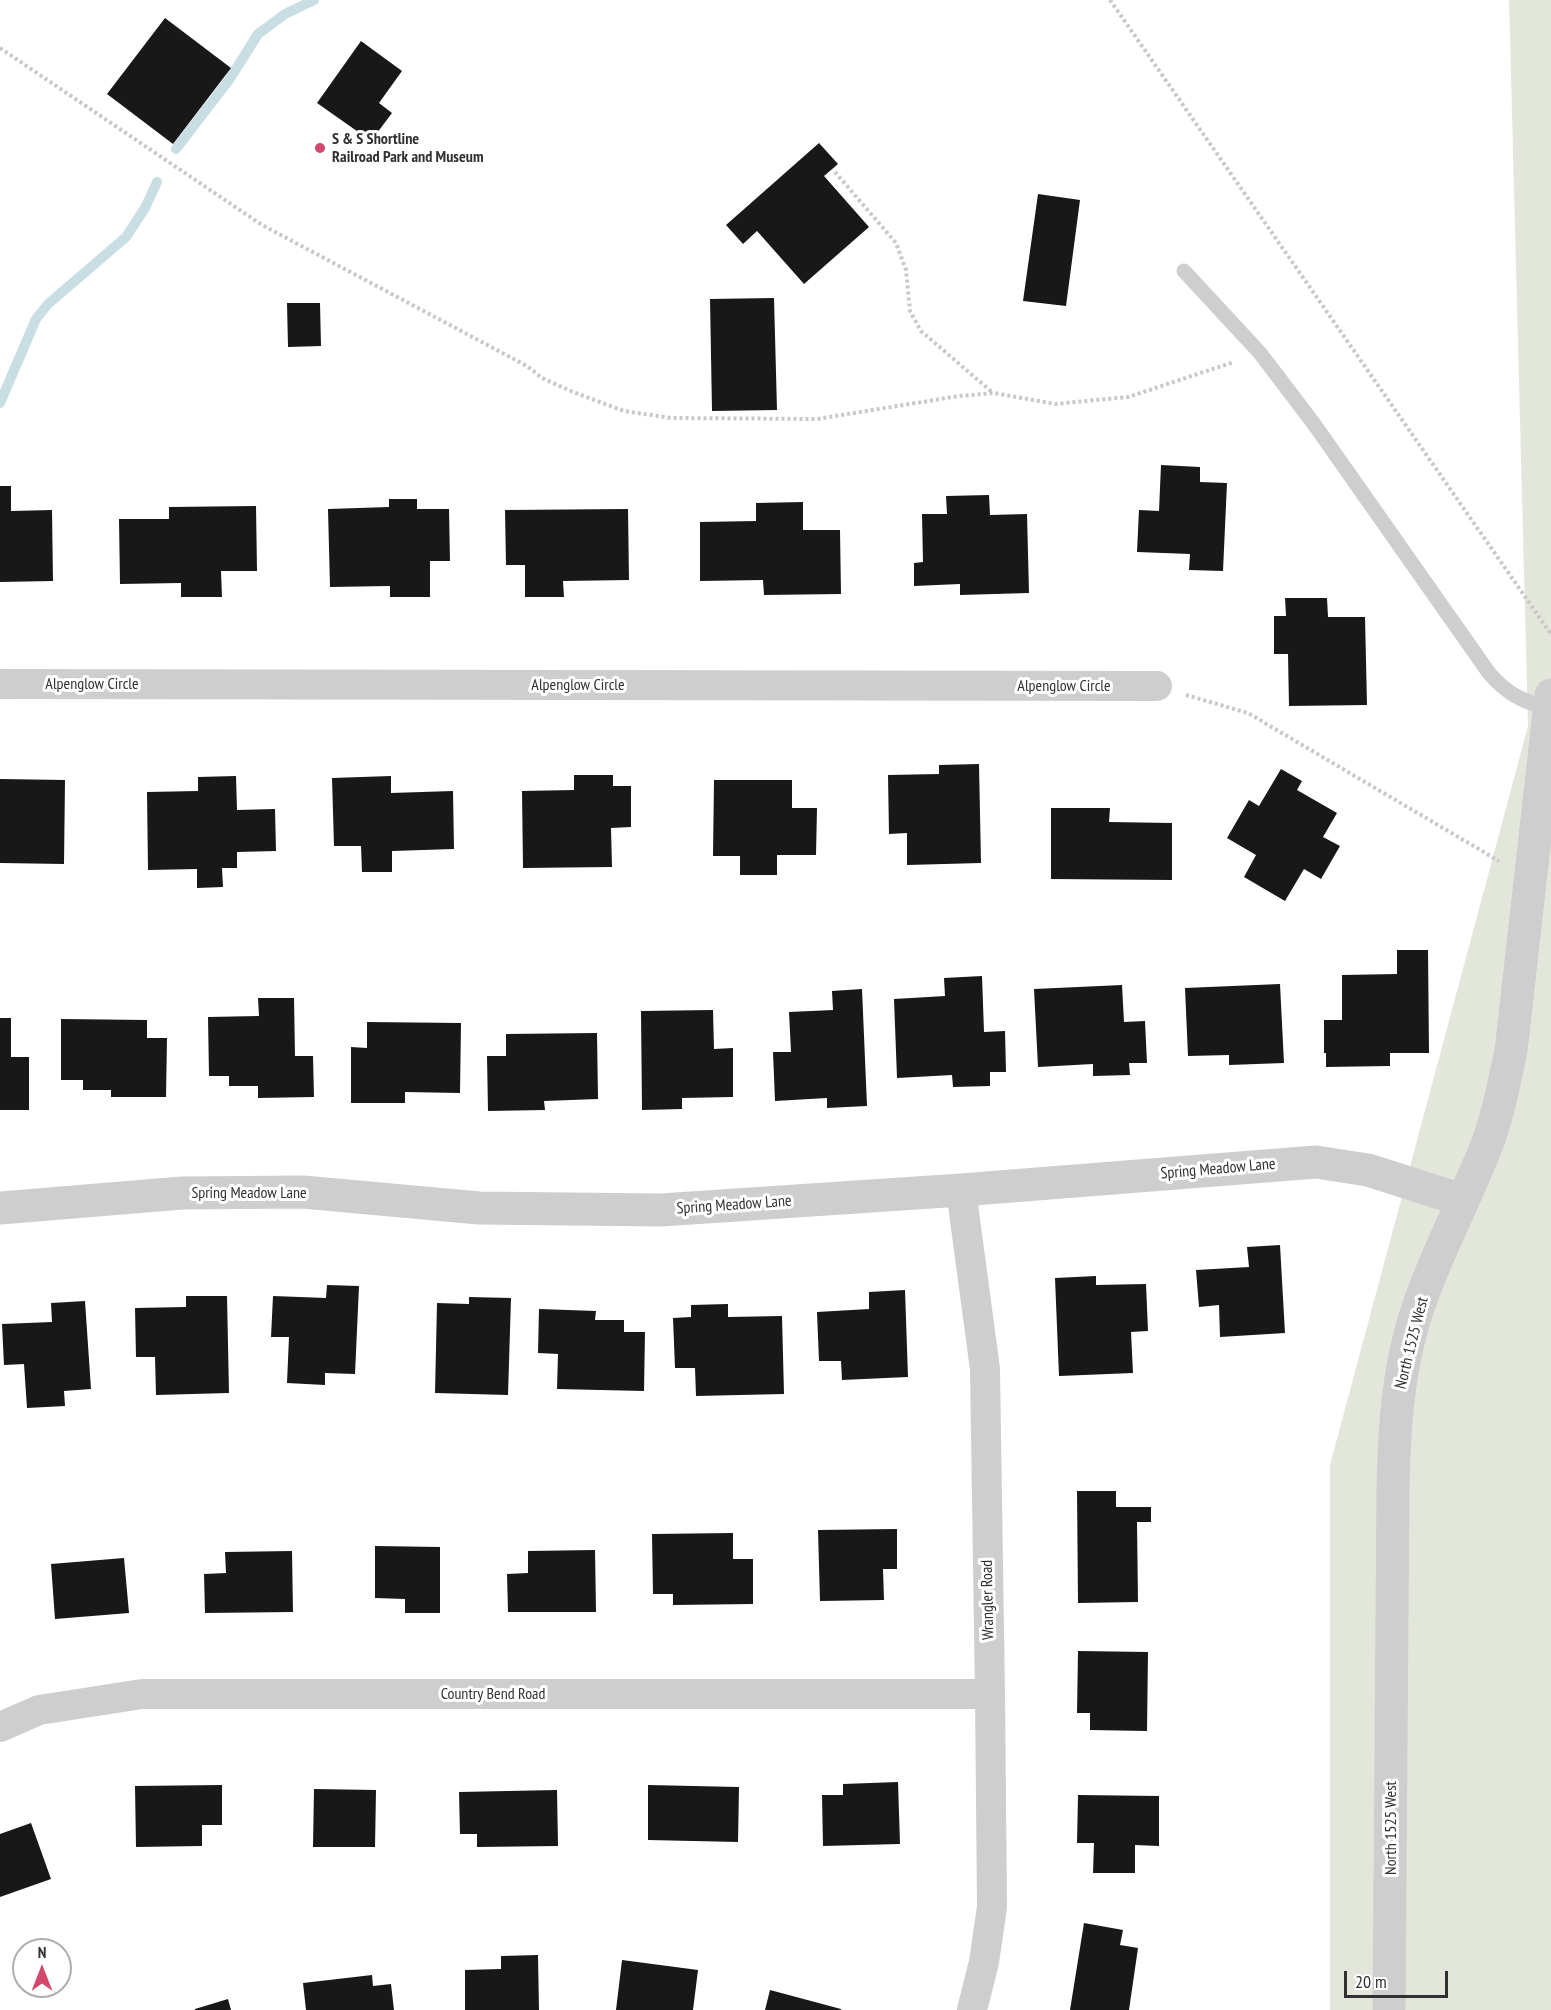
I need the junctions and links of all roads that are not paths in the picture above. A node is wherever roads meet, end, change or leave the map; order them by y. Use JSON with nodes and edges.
{"nodes":[{"id":1,"x":1184,"y":271,"type":"dead end"},
{"id":2,"x":0,"y":684,"type":"edge"},
{"id":3,"x":1157,"y":686,"type":"road end"},
{"id":4,"x":1550,"y":701,"type":"edge"},
{"id":5,"x":961,"y":1190,"type":"junction"},
{"id":6,"x":1462,"y":1200,"type":"junction"},
{"id":7,"x":0,"y":1208,"type":"edge"},
{"id":8,"x":990,"y":1694,"type":"junction"},
{"id":9,"x":0,"y":1726,"type":"edge"},
{"id":10,"x":972,"y":2010,"type":"edge"},
{"id":11,"x":1389,"y":2010,"type":"edge"}],
"edges":[{"from":1,"to":4,"type":"lane"},
{"from":2,"to":3,"type":"street","name":"Alpenglow Circle"},
{"from":4,"to":6,"type":"street","name":"North 1525 West"},
{"from":5,"to":6,"type":"street","name":"Spring Meadow Lane"},
{"from":5,"to":7,"type":"street","name":"Spring Meadow Lane"},
{"from":5,"to":8,"type":"street","name":"Wrangler Road"},
{"from":6,"to":11,"type":"street","name":"North 1525 West"},
{"from":8,"to":9,"type":"street","name":"Country Bend Road"},
{"from":8,"to":10,"type":"street","name":"Wrangler Road"}]}
